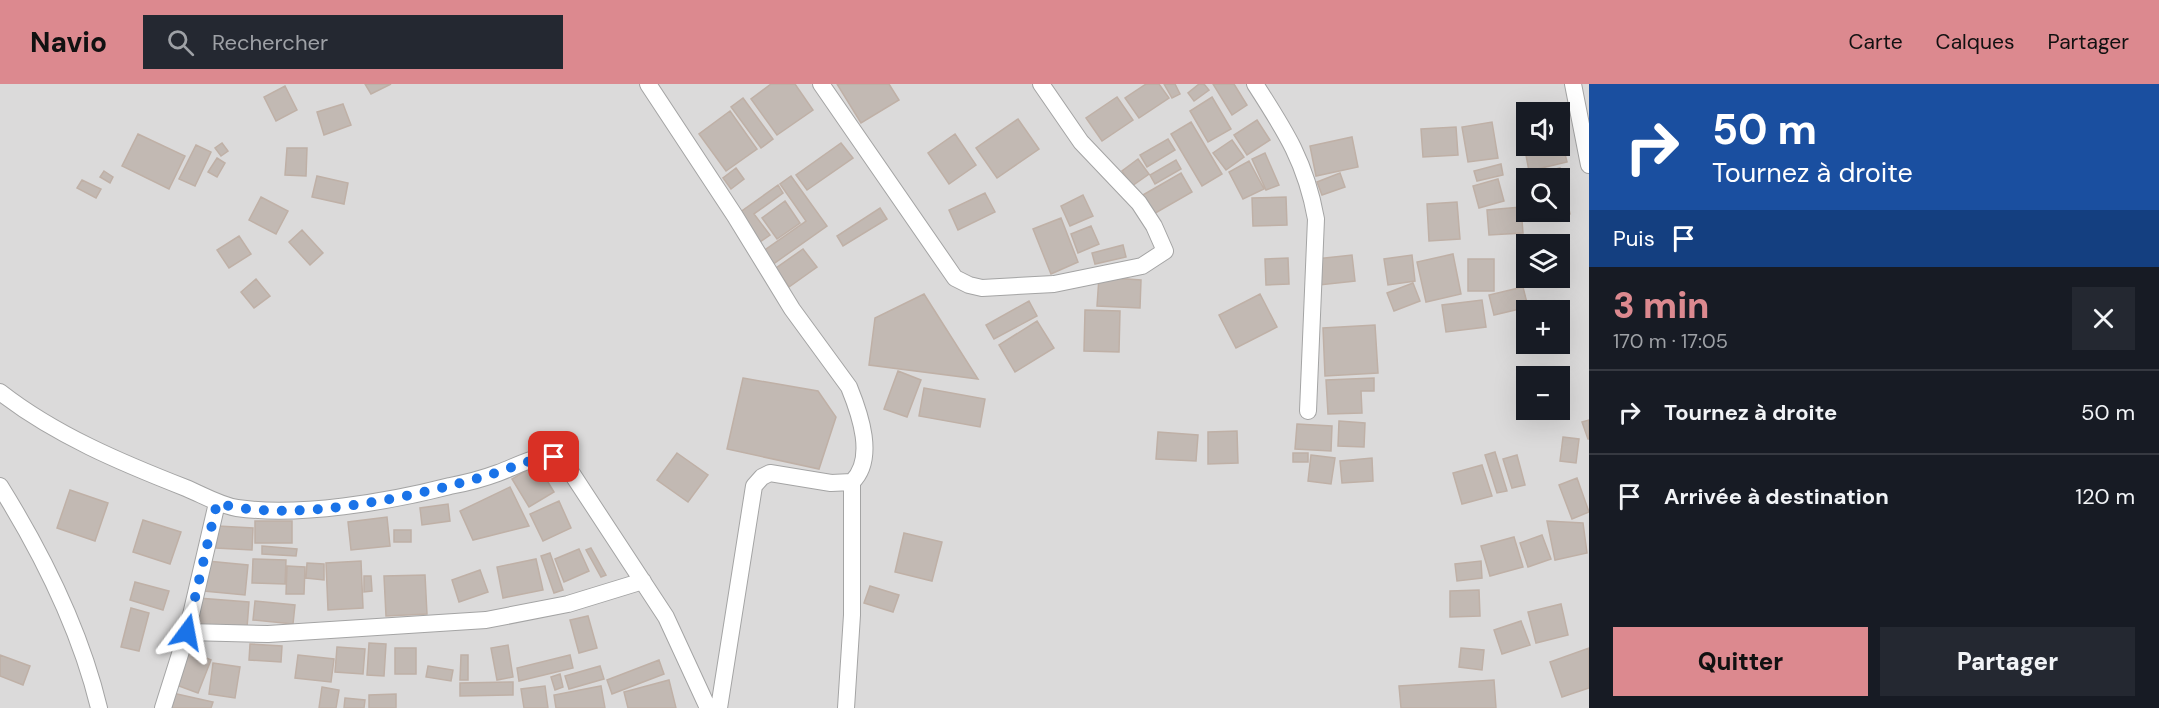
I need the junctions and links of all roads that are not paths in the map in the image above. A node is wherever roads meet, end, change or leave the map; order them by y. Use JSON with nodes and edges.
{"nodes":[{"id":1,"x":648,"y":84,"type":"edge"},
{"id":2,"x":821,"y":84,"type":"edge"},
{"id":3,"x":1041,"y":84,"type":"edge"},
{"id":4,"x":1255,"y":84,"type":"edge"},
{"id":5,"x":1573,"y":84,"type":"edge"},
{"id":6,"x":1589,"y":165,"type":"edge"},
{"id":7,"x":0,"y":392,"type":"edge"},
{"id":8,"x":1308,"y":411,"type":"dead end"},
{"id":9,"x":852,"y":482,"type":"junction"},
{"id":10,"x":0,"y":486,"type":"edge"},
{"id":11,"x":217,"y":503,"type":"junction"},
{"id":12,"x":643,"y":580,"type":"junction"},
{"id":13,"x":187,"y":632,"type":"junction"},
{"id":14,"x":99,"y":708,"type":"edge"},
{"id":15,"x":163,"y":708,"type":"edge"},
{"id":16,"x":708,"y":708,"type":"edge"},
{"id":17,"x":719,"y":708,"type":"edge"},
{"id":18,"x":846,"y":708,"type":"edge"}],
"edges":[{"from":1,"to":9,"type":"street"},
{"from":2,"to":3,"type":"street"},
{"from":4,"to":8,"type":"street"},
{"from":5,"to":6,"type":"street"},
{"from":7,"to":11,"type":"street"},
{"from":9,"to":17,"type":"street"},
{"from":9,"to":18,"type":"street"},
{"from":10,"to":14,"type":"street"},
{"from":11,"to":12,"type":"street"},
{"from":11,"to":13,"type":"street"},
{"from":12,"to":13,"type":"street"},
{"from":12,"to":16,"type":"street"},
{"from":13,"to":15,"type":"street"}]}
